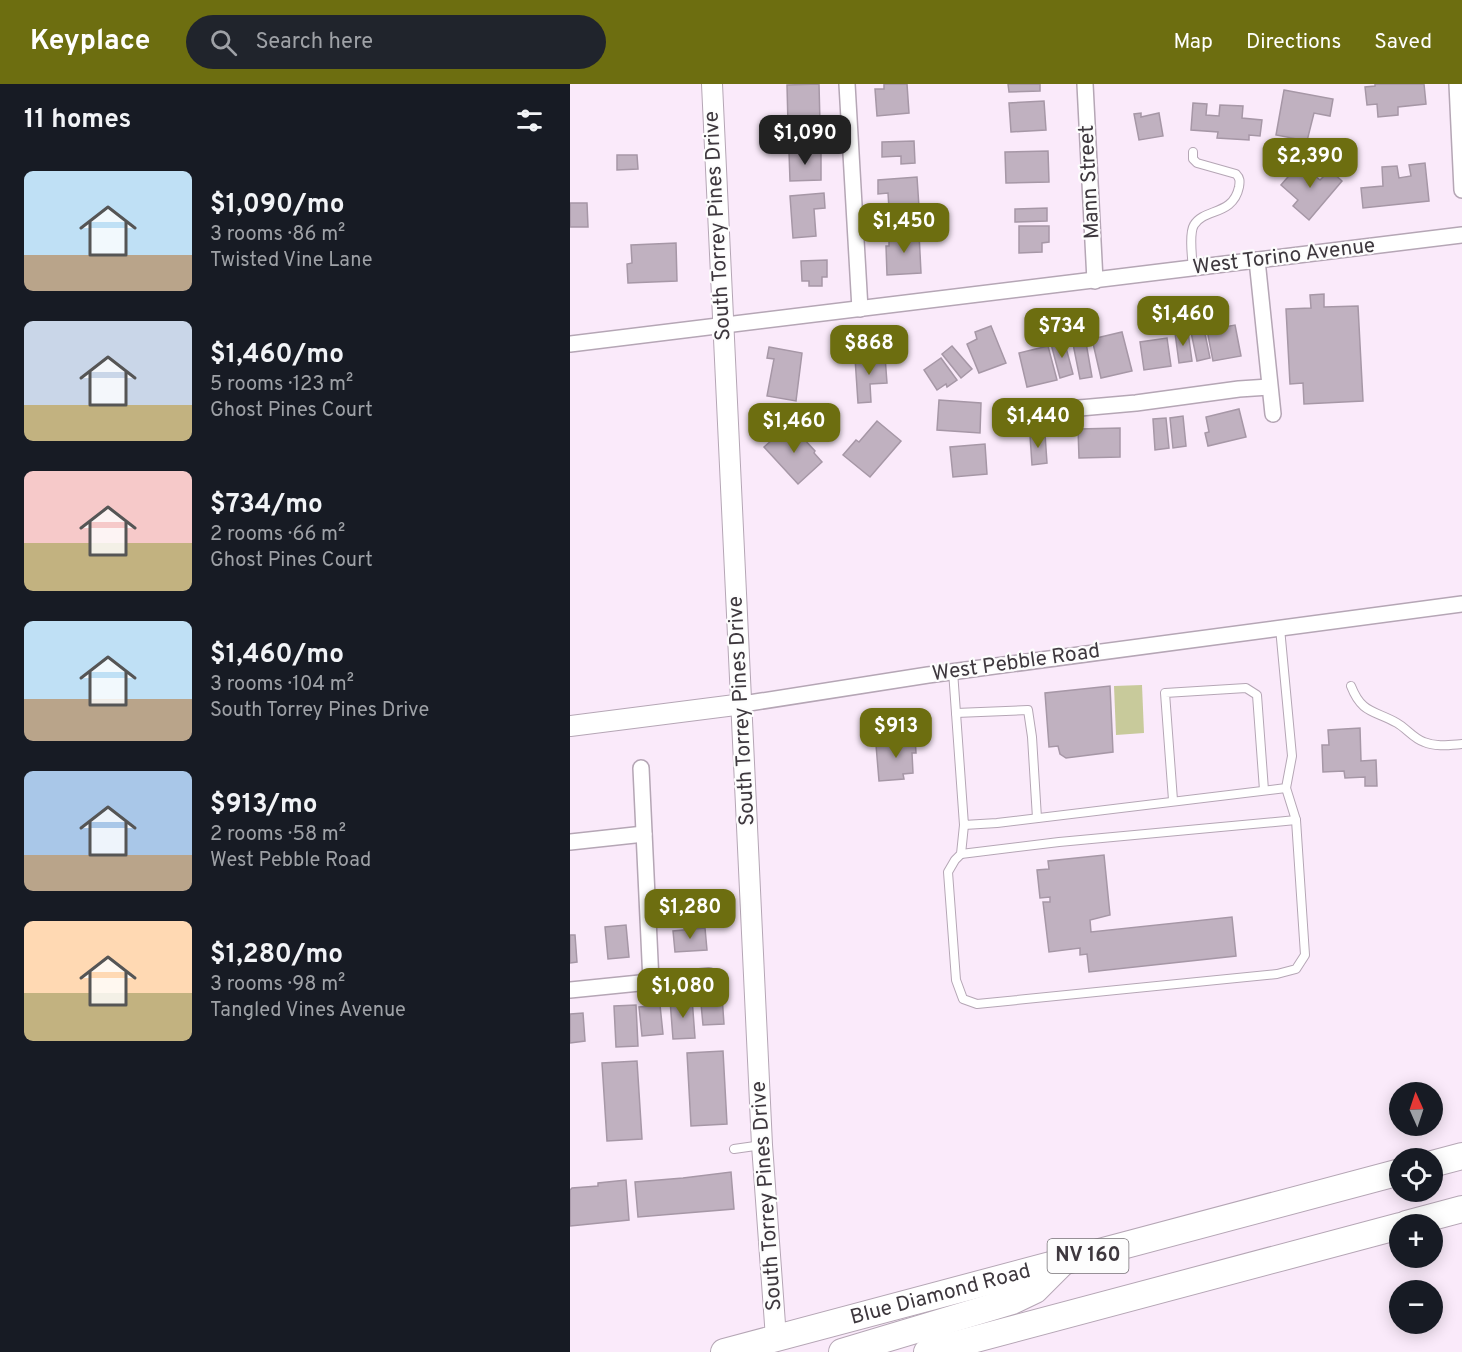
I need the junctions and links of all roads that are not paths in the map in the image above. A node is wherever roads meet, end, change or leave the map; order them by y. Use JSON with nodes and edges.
{"nodes":[{"id":1,"x":712,"y":84,"type":"edge"},
{"id":2,"x":847,"y":84,"type":"edge"},
{"id":3,"x":1084,"y":84,"type":"edge"},
{"id":4,"x":1457,"y":84,"type":"edge"},
{"id":5,"x":1193,"y":152,"type":"dead end"},
{"id":6,"x":1462,"y":190,"type":"edge"},
{"id":7,"x":1462,"y":235,"type":"edge"},
{"id":8,"x":1257,"y":260,"type":"junction"},
{"id":9,"x":1193,"y":268,"type":"junction"},
{"id":10,"x":1095,"y":281,"type":"junction"},
{"id":11,"x":860,"y":309,"type":"junction"},
{"id":12,"x":723,"y":325,"type":"junction"},
{"id":13,"x":570,"y":344,"type":"edge"},
{"id":14,"x":1269,"y":387,"type":"junction"},
{"id":15,"x":1012,"y":414,"type":"dead end"},
{"id":16,"x":1274,"y":414,"type":"dead end"},
{"id":17,"x":1462,"y":604,"type":"edge"},
{"id":18,"x":1281,"y":628,"type":"junction"},
{"id":19,"x":953,"y":671,"type":"junction"},
{"id":20,"x":1351,"y":686,"type":"dead end"},
{"id":21,"x":743,"y":704,"type":"junction"},
{"id":22,"x":956,"y":712,"type":"junction"},
{"id":23,"x":570,"y":726,"type":"edge"},
{"id":24,"x":1462,"y":744,"type":"edge"},
{"id":25,"x":641,"y":768,"type":"dead end"},
{"id":26,"x":1286,"y":788,"type":"junction"},
{"id":27,"x":1264,"y":790,"type":"junction"},
{"id":28,"x":1173,"y":800,"type":"junction"},
{"id":29,"x":1037,"y":818,"type":"junction"},
{"id":30,"x":1296,"y":820,"type":"junction"},
{"id":31,"x":964,"y":825,"type":"junction"},
{"id":32,"x":644,"y":834,"type":"junction"},
{"id":33,"x":570,"y":842,"type":"edge"},
{"id":34,"x":961,"y":854,"type":"junction"},
{"id":35,"x":710,"y":976,"type":"dead end"},
{"id":36,"x":651,"y":982,"type":"junction"},
{"id":37,"x":570,"y":990,"type":"edge"},
{"id":38,"x":762,"y":1145,"type":"junction"},
{"id":39,"x":734,"y":1149,"type":"dead end"},
{"id":40,"x":1462,"y":1156,"type":"edge"},
{"id":41,"x":1443,"y":1161,"type":"edge"},
{"id":42,"x":1389,"y":1175,"type":"edge"},
{"id":43,"x":1462,"y":1209,"type":"edge"},
{"id":44,"x":1443,"y":1214,"type":"edge"},
{"id":45,"x":1389,"y":1229,"type":"edge"},
{"id":46,"x":1062,"y":1263,"type":"junction"},
{"id":47,"x":777,"y":1345,"type":"edge"},
{"id":48,"x":724,"y":1352,"type":"edge"},
{"id":49,"x":842,"y":1352,"type":"edge"},
{"id":50,"x":927,"y":1352,"type":"edge"}],
"edges":[{"from":1,"to":12,"type":"street","name":"South Torrey Pines Drive"},
{"from":2,"to":11,"type":"street"},
{"from":3,"to":10,"type":"street","name":"Mann Street"},
{"from":4,"to":6,"type":"street"},
{"from":5,"to":9,"type":"lane"},
{"from":7,"to":8,"type":"street","name":"West Torino Avenue"},
{"from":8,"to":9,"type":"street","name":"West Torino Avenue"},
{"from":8,"to":14,"type":"street"},
{"from":9,"to":10,"type":"street","name":"West Torino Avenue"},
{"from":10,"to":11,"type":"street","name":"West Torino Avenue"},
{"from":11,"to":12,"type":"street","name":"West Torino Avenue"},
{"from":12,"to":13,"type":"street","name":"West Torino Avenue"},
{"from":12,"to":21,"type":"street","name":"South Torrey Pines Drive"},
{"from":14,"to":15,"type":"street"},
{"from":14,"to":16,"type":"street"},
{"from":17,"to":18,"type":"street","name":"West Pebble Road"},
{"from":18,"to":19,"type":"street","name":"West Pebble Road"},
{"from":18,"to":26,"type":"lane"},
{"from":19,"to":21,"type":"street","name":"West Pebble Road"},
{"from":19,"to":22,"type":"lane"},
{"from":20,"to":24,"type":"lane"},
{"from":21,"to":23,"type":"street","name":"West Pebble Road"},
{"from":21,"to":38,"type":"street","name":"South Torrey Pines Drive"},
{"from":22,"to":29,"type":"lane"},
{"from":22,"to":31,"type":"lane"},
{"from":25,"to":32,"type":"street"},
{"from":26,"to":27,"type":"lane"},
{"from":26,"to":30,"type":"lane"},
{"from":27,"to":28,"type":"lane"},
{"from":27,"to":28,"type":"lane"},
{"from":28,"to":29,"type":"lane"},
{"from":29,"to":31,"type":"lane"},
{"from":30,"to":34,"type":"lane"},
{"from":30,"to":34,"type":"lane"},
{"from":31,"to":34,"type":"lane"},
{"from":32,"to":33,"type":"street"},
{"from":32,"to":36,"type":"street"},
{"from":35,"to":36,"type":"street"},
{"from":36,"to":37,"type":"street"},
{"from":38,"to":39,"type":"lane"},
{"from":38,"to":47,"type":"street","name":"South Torrey Pines Drive"},
{"from":40,"to":41,"type":"highway"},
{"from":42,"to":46,"type":"highway","name":"Blue Diamond Road","number":"NV 160"},
{"from":43,"to":44,"type":"highway"},
{"from":45,"to":50,"type":"highway","number":"NV 160"},
{"from":46,"to":47,"type":"highway","name":"Blue Diamond Road","number":"NV 160"},
{"from":46,"to":49,"type":"highway"},
{"from":47,"to":48,"type":"highway","name":"Blue Diamond Road","number":"NV 160"}]}
